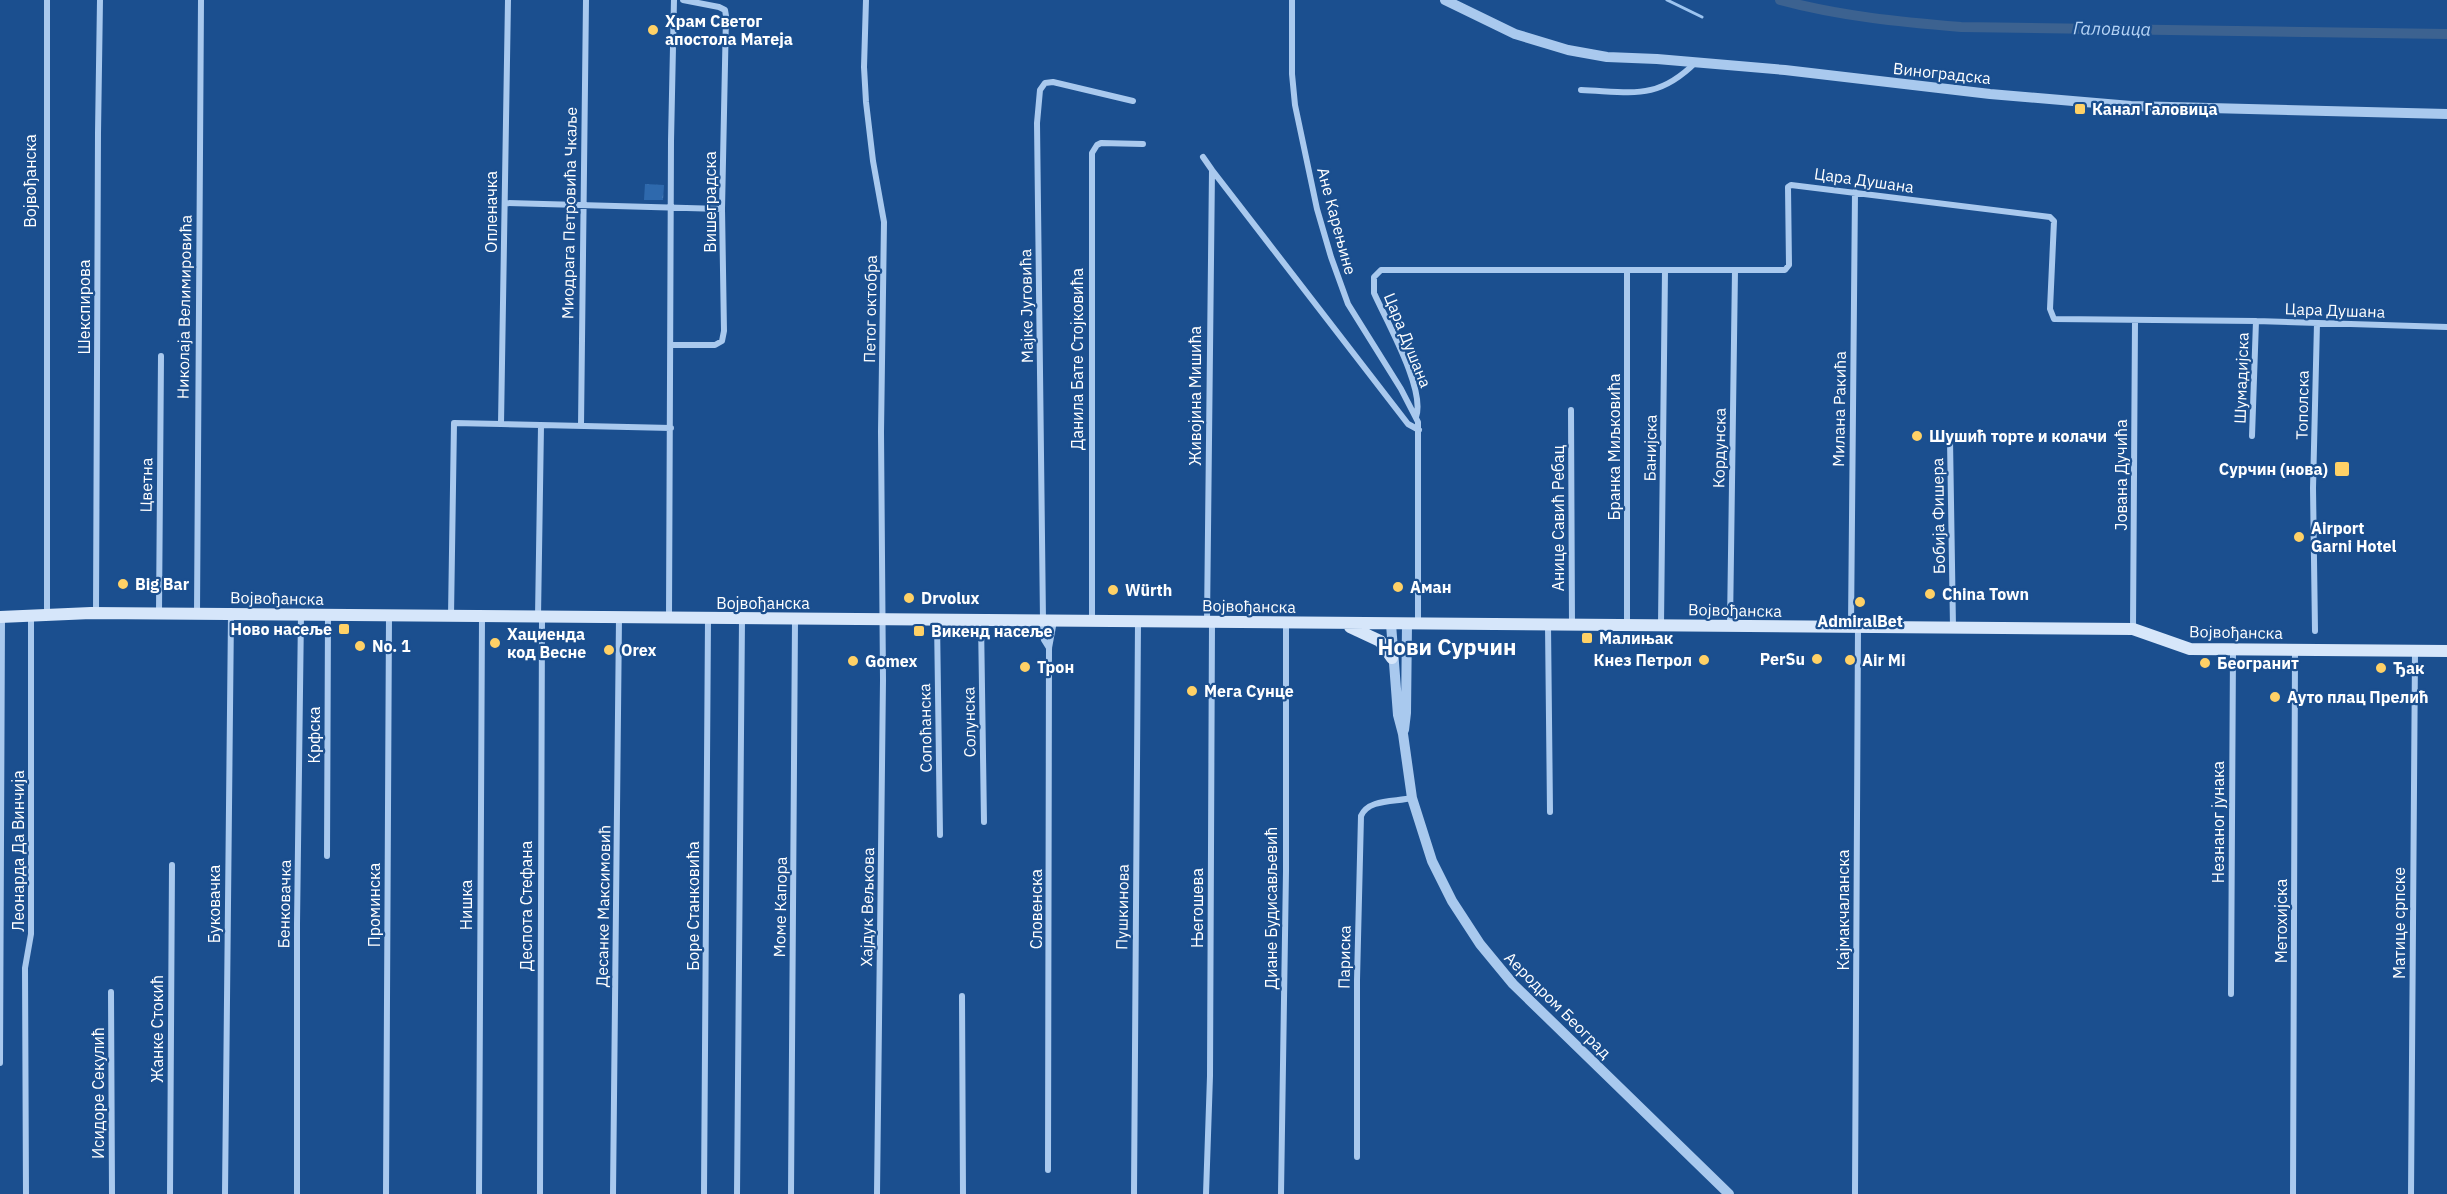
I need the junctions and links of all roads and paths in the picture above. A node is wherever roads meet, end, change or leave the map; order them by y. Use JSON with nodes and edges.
{"nodes":[{"id":1,"x":47,"y":0,"type":"edge"},
{"id":2,"x":100,"y":0,"type":"edge"},
{"id":3,"x":201,"y":0,"type":"edge"},
{"id":4,"x":508,"y":0,"type":"edge"},
{"id":5,"x":586,"y":0,"type":"edge"},
{"id":6,"x":675,"y":0,"type":"edge"},
{"id":7,"x":683,"y":0,"type":"edge"},
{"id":8,"x":866,"y":0,"type":"edge"},
{"id":9,"x":1292,"y":0,"type":"edge"},
{"id":10,"x":1445,"y":0,"type":"edge"},
{"id":11,"x":1696,"y":62,"type":"junction"},
{"id":12,"x":1581,"y":90,"type":"dead end"},
{"id":13,"x":1133,"y":101,"type":"dead end"},
{"id":14,"x":2447,"y":114,"type":"edge"},
{"id":15,"x":1143,"y":144,"type":"dead end"},
{"id":16,"x":1203,"y":157,"type":"dead end"},
{"id":17,"x":1212,"y":170,"type":"junction"},
{"id":18,"x":1855,"y":192,"type":"junction"},
{"id":19,"x":506,"y":203,"type":"junction"},
{"id":20,"x":582,"y":206,"type":"junction"},
{"id":21,"x":670,"y":209,"type":"junction"},
{"id":22,"x":722,"y":209,"type":"junction"},
{"id":23,"x":1627,"y":270,"type":"junction"},
{"id":24,"x":1665,"y":270,"type":"junction"},
{"id":25,"x":1735,"y":270,"type":"junction"},
{"id":26,"x":2135,"y":321,"type":"junction"},
{"id":27,"x":2256,"y":321,"type":"junction"},
{"id":28,"x":2317,"y":323,"type":"junction"},
{"id":29,"x":2447,"y":327,"type":"edge"},
{"id":30,"x":671,"y":345,"type":"junction"},
{"id":31,"x":161,"y":356,"type":"dead end"},
{"id":32,"x":1571,"y":410,"type":"dead end"},
{"id":33,"x":1416,"y":417,"type":"junction"},
{"id":34,"x":501,"y":424,"type":"junction"},
{"id":35,"x":541,"y":426,"type":"junction"},
{"id":36,"x":581,"y":426,"type":"junction"},
{"id":37,"x":671,"y":428,"type":"junction"},
{"id":38,"x":1419,"y":430,"type":"junction"},
{"id":39,"x":2252,"y":436,"type":"dead end"},
{"id":40,"x":1950,"y":440,"type":"dead end"},
{"id":41,"x":96,"y":613,"type":"junction"},
{"id":42,"x":197,"y":613,"type":"junction"},
{"id":43,"x":47,"y":614,"type":"junction"},
{"id":44,"x":159,"y":614,"type":"junction"},
{"id":45,"x":231,"y":614,"type":"junction"},
{"id":46,"x":301,"y":614,"type":"junction"},
{"id":47,"x":31,"y":615,"type":"junction"},
{"id":48,"x":328,"y":615,"type":"junction"},
{"id":49,"x":389,"y":615,"type":"junction"},
{"id":50,"x":1,"y":616,"type":"edge"},
{"id":51,"x":451,"y":616,"type":"junction"},
{"id":52,"x":482,"y":617,"type":"junction"},
{"id":53,"x":540,"y":618,"type":"junction"},
{"id":54,"x":619,"y":618,"type":"junction"},
{"id":55,"x":669,"y":618,"type":"junction"},
{"id":56,"x":708,"y":619,"type":"junction"},
{"id":57,"x":742,"y":619,"type":"junction"},
{"id":58,"x":795,"y":620,"type":"junction"},
{"id":59,"x":882,"y":620,"type":"junction"},
{"id":60,"x":937,"y":620,"type":"junction"},
{"id":61,"x":981,"y":621,"type":"junction"},
{"id":62,"x":1046,"y":621,"type":"junction"},
{"id":63,"x":1092,"y":621,"type":"junction"},
{"id":64,"x":1138,"y":621,"type":"junction"},
{"id":65,"x":1210,"y":622,"type":"junction"},
{"id":66,"x":1286,"y":623,"type":"junction"},
{"id":67,"x":1344,"y":624,"type":"junction"},
{"id":68,"x":1391,"y":624,"type":"junction"},
{"id":69,"x":1412,"y":624,"type":"junction"},
{"id":70,"x":1548,"y":625,"type":"junction"},
{"id":71,"x":1572,"y":625,"type":"junction"},
{"id":72,"x":1661,"y":625,"type":"junction"},
{"id":73,"x":1627,"y":626,"type":"junction"},
{"id":74,"x":1730,"y":626,"type":"junction"},
{"id":75,"x":1854,"y":627,"type":"junction"},
{"id":76,"x":1953,"y":627,"type":"junction"},
{"id":77,"x":2133,"y":629,"type":"junction"},
{"id":78,"x":2315,"y":631,"type":"dead end"},
{"id":79,"x":1049,"y":648,"type":"junction"},
{"id":80,"x":2295,"y":649,"type":"junction"},
{"id":81,"x":2233,"y":650,"type":"junction"},
{"id":82,"x":2447,"y":651,"type":"edge"},
{"id":83,"x":2415,"y":652,"type":"junction"},
{"id":84,"x":1392,"y":658,"type":"junction"},
{"id":85,"x":1403,"y":734,"type":"junction"},
{"id":86,"x":1412,"y":798,"type":"junction"},
{"id":87,"x":1550,"y":812,"type":"dead end"},
{"id":88,"x":984,"y":822,"type":"dead end"},
{"id":89,"x":940,"y":835,"type":"dead end"},
{"id":90,"x":327,"y":856,"type":"dead end"},
{"id":91,"x":172,"y":865,"type":"dead end"},
{"id":92,"x":111,"y":992,"type":"dead end"},
{"id":93,"x":2231,"y":994,"type":"dead end"},
{"id":94,"x":962,"y":996,"type":"dead end"},
{"id":95,"x":0,"y":1063,"type":"edge"},
{"id":96,"x":1357,"y":1157,"type":"dead end"},
{"id":97,"x":1048,"y":1170,"type":"dead end"},
{"id":98,"x":26,"y":1194,"type":"edge"},
{"id":99,"x":112,"y":1194,"type":"edge"},
{"id":100,"x":170,"y":1194,"type":"edge"},
{"id":101,"x":225,"y":1194,"type":"edge"},
{"id":102,"x":297,"y":1194,"type":"edge"},
{"id":103,"x":386,"y":1194,"type":"edge"},
{"id":104,"x":478,"y":1194,"type":"edge"},
{"id":105,"x":540,"y":1194,"type":"edge"},
{"id":106,"x":613,"y":1194,"type":"edge"},
{"id":107,"x":705,"y":1194,"type":"edge"},
{"id":108,"x":737,"y":1194,"type":"edge"},
{"id":109,"x":791,"y":1194,"type":"edge"},
{"id":110,"x":878,"y":1194,"type":"edge"},
{"id":111,"x":963,"y":1194,"type":"edge"},
{"id":112,"x":1134,"y":1194,"type":"edge"},
{"id":113,"x":1206,"y":1194,"type":"edge"},
{"id":114,"x":1281,"y":1194,"type":"edge"},
{"id":115,"x":1729,"y":1194,"type":"edge"},
{"id":116,"x":1855,"y":1194,"type":"edge"},
{"id":117,"x":2293,"y":1194,"type":"edge"},
{"id":118,"x":2410,"y":1194,"type":"edge"}],
"edges":[{"from":1,"to":43,"type":"street","name":"Војвођанска"},
{"from":2,"to":41,"type":"street","name":"Шекспирова"},
{"from":3,"to":42,"type":"street","name":"Николаја Велимировића"},
{"from":4,"to":19,"type":"street","name":"Опленачка"},
{"from":5,"to":20,"type":"street","name":"Миодрага Петровића Чкаље"},
{"from":6,"to":21,"type":"street"},
{"from":7,"to":22,"type":"street","name":"Вишеградска"},
{"from":8,"to":59,"type":"street","name":"Петог октобра"},
{"from":9,"to":33,"type":"street","name":"Ане Карењине"},
{"from":10,"to":11,"type":"street","name":"Виноградска"},
{"from":11,"to":12,"type":"street"},
{"from":11,"to":14,"type":"street","name":"Виноградска"},
{"from":13,"to":62,"type":"street","name":"Мајке Југовића"},
{"from":15,"to":63,"type":"street","name":"Данила Бате Стојковића"},
{"from":16,"to":17,"type":"street"},
{"from":17,"to":38,"type":"street"},
{"from":17,"to":65,"type":"street","name":"Живојина Мишића"},
{"from":18,"to":25,"type":"street","name":"Цара Душана"},
{"from":18,"to":26,"type":"street","name":"Цара Душана"},
{"from":18,"to":75,"type":"street","name":"Милана Ракића"},
{"from":19,"to":20,"type":"street"},
{"from":19,"to":34,"type":"street","name":"Опленачка"},
{"from":20,"to":21,"type":"street"},
{"from":20,"to":36,"type":"street","name":"Миодрага Петровића Чкаље"},
{"from":21,"to":22,"type":"street"},
{"from":21,"to":30,"type":"street"},
{"from":22,"to":30,"type":"street","name":"Вишеградска"},
{"from":23,"to":24,"type":"street","name":"Цара Душана"},
{"from":23,"to":33,"type":"street","name":"Цара Душана"},
{"from":23,"to":73,"type":"street","name":"Бранка Миљковића"},
{"from":24,"to":25,"type":"street","name":"Цара Душана"},
{"from":24,"to":72,"type":"street","name":"Банијска"},
{"from":25,"to":74,"type":"street","name":"Кордунска"},
{"from":26,"to":27,"type":"street","name":"Цара Душана"},
{"from":26,"to":77,"type":"street","name":"Јована Дучића"},
{"from":27,"to":28,"type":"street","name":"Цара Душана"},
{"from":27,"to":39,"type":"street","name":"Шумадијска"},
{"from":28,"to":29,"type":"street","name":"Цара Душана"},
{"from":28,"to":78,"type":"street","name":"Тополска"},
{"from":30,"to":37,"type":"street"},
{"from":31,"to":44,"type":"street","name":"Цветна"},
{"from":32,"to":71,"type":"street","name":"Анице Савић Ребац"},
{"from":33,"to":38,"type":"street","name":"Ане Карењине"},
{"from":34,"to":35,"type":"street"},
{"from":34,"to":51,"type":"street"},
{"from":35,"to":36,"type":"street"},
{"from":35,"to":53,"type":"street"},
{"from":36,"to":37,"type":"street"},
{"from":37,"to":55,"type":"street"},
{"from":38,"to":69,"type":"street","name":"Ане Карењине"},
{"from":40,"to":76,"type":"street","name":"Бобија Фишера"},
{"from":41,"to":43,"type":"main road","name":"Војвођанска"},
{"from":41,"to":44,"type":"main road","name":"Војвођанска"},
{"from":42,"to":44,"type":"main road","name":"Војвођанска"},
{"from":42,"to":45,"type":"main road","name":"Војвођанска"},
{"from":43,"to":47,"type":"main road","name":"Војвођанска"},
{"from":45,"to":46,"type":"main road","name":"Војвођанска"},
{"from":45,"to":101,"type":"street","name":"Буковачка"},
{"from":46,"to":48,"type":"main road","name":"Војвођанска"},
{"from":46,"to":102,"type":"street","name":"Бенковачка"},
{"from":47,"to":50,"type":"main road","name":"Војвођанска"},
{"from":47,"to":98,"type":"street","name":"Леонарда Да Винчија"},
{"from":48,"to":49,"type":"main road","name":"Војвођанска"},
{"from":48,"to":90,"type":"street","name":"Крфска"},
{"from":49,"to":51,"type":"main road","name":"Војвођанска"},
{"from":49,"to":103,"type":"street","name":"Проминска"},
{"from":50,"to":95,"type":"street"},
{"from":51,"to":52,"type":"main road","name":"Војвођанска"},
{"from":52,"to":53,"type":"main road","name":"Војвођанска"},
{"from":52,"to":104,"type":"street","name":"Нишка"},
{"from":53,"to":54,"type":"main road","name":"Војвођанска"},
{"from":53,"to":105,"type":"street","name":"Деспота Стефана"},
{"from":54,"to":55,"type":"main road","name":"Војвођанска"},
{"from":54,"to":106,"type":"street","name":"Десанке Максимовић"},
{"from":55,"to":56,"type":"main road","name":"Војвођанска"},
{"from":56,"to":57,"type":"main road","name":"Војвођанска"},
{"from":56,"to":107,"type":"street","name":"Боре Станковића"},
{"from":57,"to":58,"type":"main road","name":"Војвођанска"},
{"from":57,"to":108,"type":"street"},
{"from":58,"to":59,"type":"main road","name":"Војвођанска"},
{"from":58,"to":109,"type":"street","name":"Моме Капора"},
{"from":59,"to":60,"type":"main road","name":"Војвођанска"},
{"from":59,"to":110,"type":"street","name":"Хајдук Вељкова"},
{"from":60,"to":61,"type":"main road","name":"Војвођанска"},
{"from":60,"to":89,"type":"street","name":"Сопоћанска"},
{"from":61,"to":62,"type":"main road","name":"Војвођанска"},
{"from":61,"to":88,"type":"street","name":"Солунска"},
{"from":62,"to":63,"type":"main road","name":"Војвођанска"},
{"from":62,"to":79,"type":"street","name":"Словенска"},
{"from":62,"to":79,"type":"street","name":"Словенска"},
{"from":63,"to":64,"type":"main road","name":"Војвођанска"},
{"from":64,"to":65,"type":"main road","name":"Војвођанска"},
{"from":64,"to":112,"type":"street","name":"Пушкинова"},
{"from":65,"to":66,"type":"main road","name":"Војвођанска"},
{"from":65,"to":113,"type":"street","name":"Његошева"},
{"from":66,"to":67,"type":"main road","name":"Војвођанска"},
{"from":66,"to":114,"type":"street","name":"Диане Будисављевић"},
{"from":67,"to":68,"type":"main road","name":"Војвођанска"},
{"from":67,"to":84,"type":"main road"},
{"from":68,"to":69,"type":"main road","name":"Војвођанска"},
{"from":68,"to":84,"type":"street","name":"Аеродром Београд"},
{"from":69,"to":70,"type":"main road","name":"Војвођанска"},
{"from":69,"to":85,"type":"street","name":"Аеродром Београд"},
{"from":70,"to":71,"type":"main road","name":"Војвођанска"},
{"from":70,"to":87,"type":"street"},
{"from":71,"to":73,"type":"main road","name":"Војвођанска"},
{"from":72,"to":73,"type":"main road","name":"Војвођанска"},
{"from":72,"to":74,"type":"main road","name":"Војвођанска"},
{"from":74,"to":75,"type":"main road","name":"Војвођанска"},
{"from":75,"to":76,"type":"main road","name":"Војвођанска"},
{"from":75,"to":116,"type":"street","name":"Кајмакчаланска"},
{"from":76,"to":77,"type":"main road","name":"Војвођанска"},
{"from":77,"to":81,"type":"main road","name":"Војвођанска"},
{"from":79,"to":97,"type":"street","name":"Словенска"},
{"from":80,"to":81,"type":"main road","name":"Војвођанска"},
{"from":80,"to":83,"type":"main road","name":"Војвођанска"},
{"from":80,"to":117,"type":"street","name":"Метохијска"},
{"from":81,"to":93,"type":"street","name":"Незнаног јунака"},
{"from":82,"to":83,"type":"main road","name":"Војвођанска"},
{"from":83,"to":118,"type":"street","name":"Матице српске"},
{"from":84,"to":85,"type":"street","name":"Аеродром Београд"},
{"from":85,"to":86,"type":"street","name":"Аеродром Београд"},
{"from":86,"to":96,"type":"street","name":"Париска"},
{"from":86,"to":115,"type":"street","name":"Аеродром Београд"},
{"from":91,"to":100,"type":"street","name":"Жанке Стокић"},
{"from":92,"to":99,"type":"street","name":"Исидоре Секулић"},
{"from":94,"to":111,"type":"street"}]}
